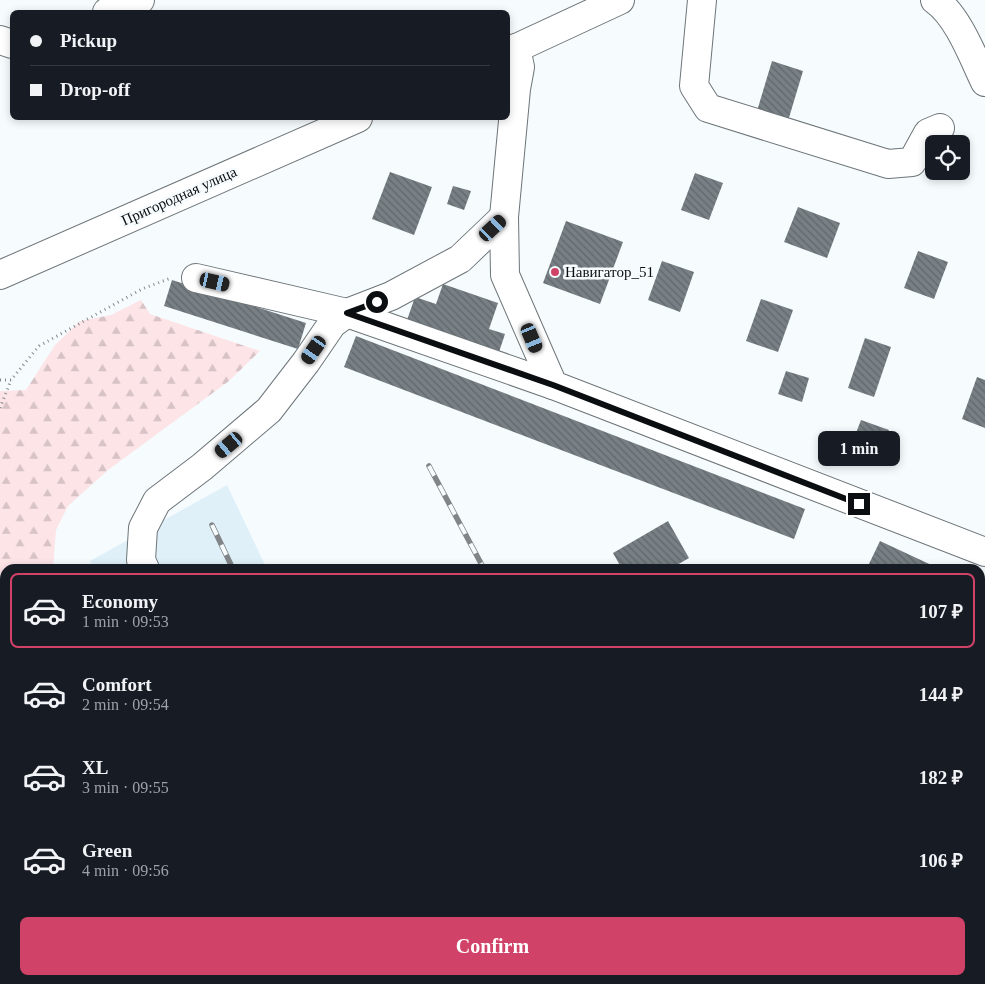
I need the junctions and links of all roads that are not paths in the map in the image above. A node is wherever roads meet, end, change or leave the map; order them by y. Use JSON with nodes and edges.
{"nodes":[{"id":1,"x":140,"y":0,"type":"edge"},
{"id":2,"x":620,"y":0,"type":"edge"},
{"id":3,"x":702,"y":0,"type":"edge"},
{"id":4,"x":935,"y":0,"type":"edge"},
{"id":5,"x":112,"y":10,"type":"edge"},
{"id":6,"x":512,"y":50,"type":"edge"},
{"id":7,"x":985,"y":82,"type":"edge"},
{"id":8,"x":353,"y":120,"type":"edge"},
{"id":9,"x":940,"y":128,"type":"dead end"},
{"id":10,"x":504,"y":217,"type":"junction"},
{"id":11,"x":0,"y":275,"type":"edge"},
{"id":12,"x":196,"y":278,"type":"road end"},
{"id":13,"x":347,"y":313,"type":"junction"},
{"id":14,"x":553,"y":385,"type":"junction"},
{"id":15,"x":985,"y":552,"type":"edge"},
{"id":16,"x":143,"y":564,"type":"edge"}],
"edges":[{"from":1,"to":5,"type":"main road"},
{"from":2,"to":6,"type":"main road"},
{"from":3,"to":9,"type":"main road"},
{"from":4,"to":7,"type":"main road"},
{"from":6,"to":10,"type":"main road"},
{"from":8,"to":11,"type":"main road","name":"Пригородная улица"},
{"from":10,"to":13,"type":"main road"},
{"from":10,"to":14,"type":"main road"},
{"from":12,"to":13,"type":"main road"},
{"from":13,"to":14,"type":"main road"},
{"from":13,"to":16,"type":"main road"},
{"from":14,"to":15,"type":"main road"}]}
